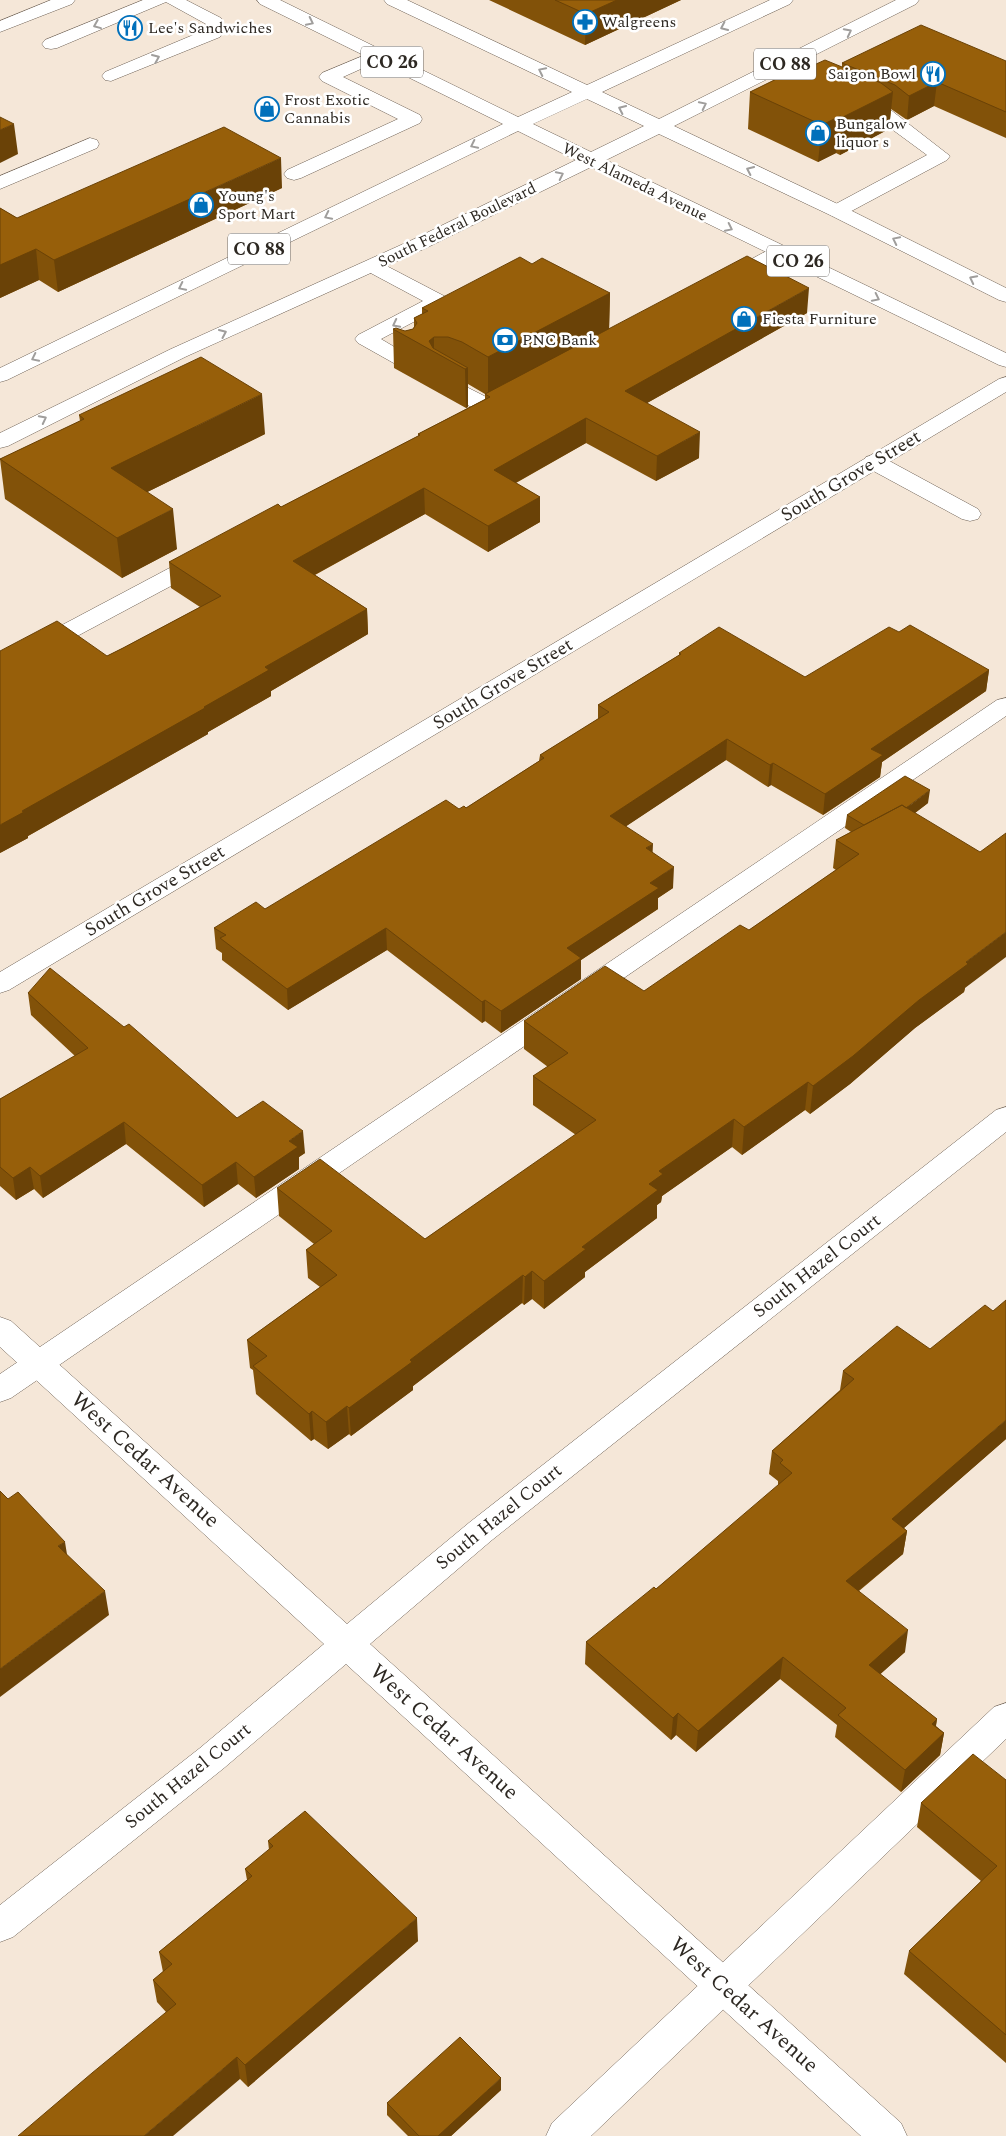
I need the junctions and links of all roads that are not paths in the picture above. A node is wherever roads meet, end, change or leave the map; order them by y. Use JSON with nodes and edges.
{"nodes":[{"id":1,"x":66,"y":0,"type":"edge"},
{"id":2,"x":158,"y":0,"type":"edge"},
{"id":3,"x":173,"y":0,"type":"edge"},
{"id":4,"x":266,"y":0,"type":"edge"},
{"id":5,"x":393,"y":0,"type":"edge"},
{"id":6,"x":784,"y":0,"type":"edge"},
{"id":7,"x":910,"y":0,"type":"edge"},
{"id":8,"x":0,"y":26,"type":"edge"},
{"id":9,"x":51,"y":44,"type":"dead end"},
{"id":10,"x":377,"y":55,"type":"junction"},
{"id":11,"x":776,"y":68,"type":"junction"},
{"id":12,"x":111,"y":76,"type":"dead end"},
{"id":13,"x":586,"y":92,"type":"junction"},
{"id":14,"x":518,"y":124,"type":"junction"},
{"id":15,"x":659,"y":126,"type":"junction"},
{"id":16,"x":90,"y":144,"type":"dead end"},
{"id":17,"x":591,"y":160,"type":"junction"},
{"id":18,"x":294,"y":174,"type":"dead end"},
{"id":19,"x":0,"y":183,"type":"edge"},
{"id":20,"x":838,"y":212,"type":"junction"},
{"id":21,"x":779,"y":252,"type":"junction"},
{"id":22,"x":372,"y":266,"type":"junction"},
{"id":23,"x":708,"y":290,"type":"edge"},
{"id":24,"x":1006,"y":296,"type":"edge"},
{"id":25,"x":1006,"y":361,"type":"edge"},
{"id":26,"x":406,"y":362,"type":"dead end"},
{"id":27,"x":0,"y":376,"type":"edge"},
{"id":28,"x":442,"y":382,"type":"dead end"},
{"id":29,"x":1006,"y":383,"type":"edge"},
{"id":30,"x":486,"y":406,"type":"edge"},
{"id":31,"x":0,"y":441,"type":"edge"},
{"id":32,"x":874,"y":462,"type":"junction"},
{"id":33,"x":970,"y":514,"type":"dead end"},
{"id":34,"x":218,"y":552,"type":"edge"},
{"id":35,"x":0,"y":668,"type":"edge"},
{"id":36,"x":1006,"y":705,"type":"edge"},
{"id":37,"x":0,"y":984,"type":"edge"},
{"id":38,"x":1006,"y":1118,"type":"edge"},
{"id":39,"x":0,"y":1329,"type":"edge"},
{"id":40,"x":38,"y":1364,"type":"junction"},
{"id":41,"x":0,"y":1390,"type":"edge"},
{"id":42,"x":347,"y":1644,"type":"junction"},
{"id":43,"x":1006,"y":1717,"type":"edge"},
{"id":44,"x":0,"y":1926,"type":"edge"},
{"id":45,"x":723,"y":1986,"type":"junction"},
{"id":46,"x":565,"y":2136,"type":"edge"},
{"id":47,"x":888,"y":2136,"type":"edge"}],
"edges":[{"from":1,"to":8,"type":"main road"},
{"from":2,"to":9,"type":"main road","one_way":true},
{"from":12,"to":3,"type":"main road","one_way":true},
{"from":4,"to":10,"type":"main road","name":"West Alameda Avenue","number":"CO 26","one_way":true},
{"from":13,"to":5,"type":"main road","one_way":true},
{"from":6,"to":13,"type":"main road","number":"CO 88","one_way":true},
{"from":11,"to":7,"type":"main road","name":"South Federal Boulevard","number":"CO 88","one_way":true},
{"from":10,"to":14,"type":"main road","name":"West Alameda Avenue","number":"CO 26"},
{"from":10,"to":18,"type":"main road"},
{"from":15,"to":11,"type":"main road","name":"South Federal Boulevard","number":"CO 88","one_way":true},
{"from":11,"to":20,"type":"main road"},
{"from":13,"to":14,"type":"main road","number":"CO 88"},
{"from":15,"to":13,"type":"main road","one_way":true},
{"from":14,"to":17,"type":"main road","name":"West Alameda Avenue","number":"CO 26"},
{"from":14,"to":27,"type":"main road","number":"CO 88","one_way":true},
{"from":15,"to":17,"type":"main road","name":"South Federal Boulevard","number":"CO 88"},
{"from":20,"to":15,"type":"main road","one_way":true},
{"from":16,"to":19,"type":"main road"},
{"from":17,"to":21,"type":"main road","name":"West Alameda Avenue","number":"CO 26","one_way":true},
{"from":22,"to":17,"type":"main road","name":"South Federal Boulevard","number":"CO 88","one_way":true},
{"from":24,"to":20,"type":"main road","one_way":true},
{"from":21,"to":23,"type":"main road"},
{"from":21,"to":25,"type":"main road","name":"West Alameda Avenue","number":"CO 26","one_way":true},
{"from":22,"to":26,"type":"main road","one_way":true},
{"from":31,"to":22,"type":"main road","name":"South Federal Boulevard","number":"CO 88","one_way":true},
{"from":28,"to":30,"type":"main road"},
{"from":29,"to":32,"type":"main road","name":"South Grove Street"},
{"from":32,"to":33,"type":"main road"},
{"from":32,"to":37,"type":"main road","name":"South Grove Street"},
{"from":34,"to":35,"type":"main road"},
{"from":36,"to":40,"type":"main road"},
{"from":38,"to":42,"type":"main road","name":"South Hazel Court"},
{"from":39,"to":40,"type":"main road","name":"West Cedar Avenue"},
{"from":40,"to":41,"type":"main road"},
{"from":40,"to":42,"type":"main road","name":"West Cedar Avenue"},
{"from":42,"to":44,"type":"main road","name":"South Hazel Court"},
{"from":42,"to":45,"type":"main road","name":"West Cedar Avenue"},
{"from":43,"to":45,"type":"main road"},
{"from":45,"to":46,"type":"main road"},
{"from":45,"to":47,"type":"main road","name":"West Cedar Avenue"}]}
